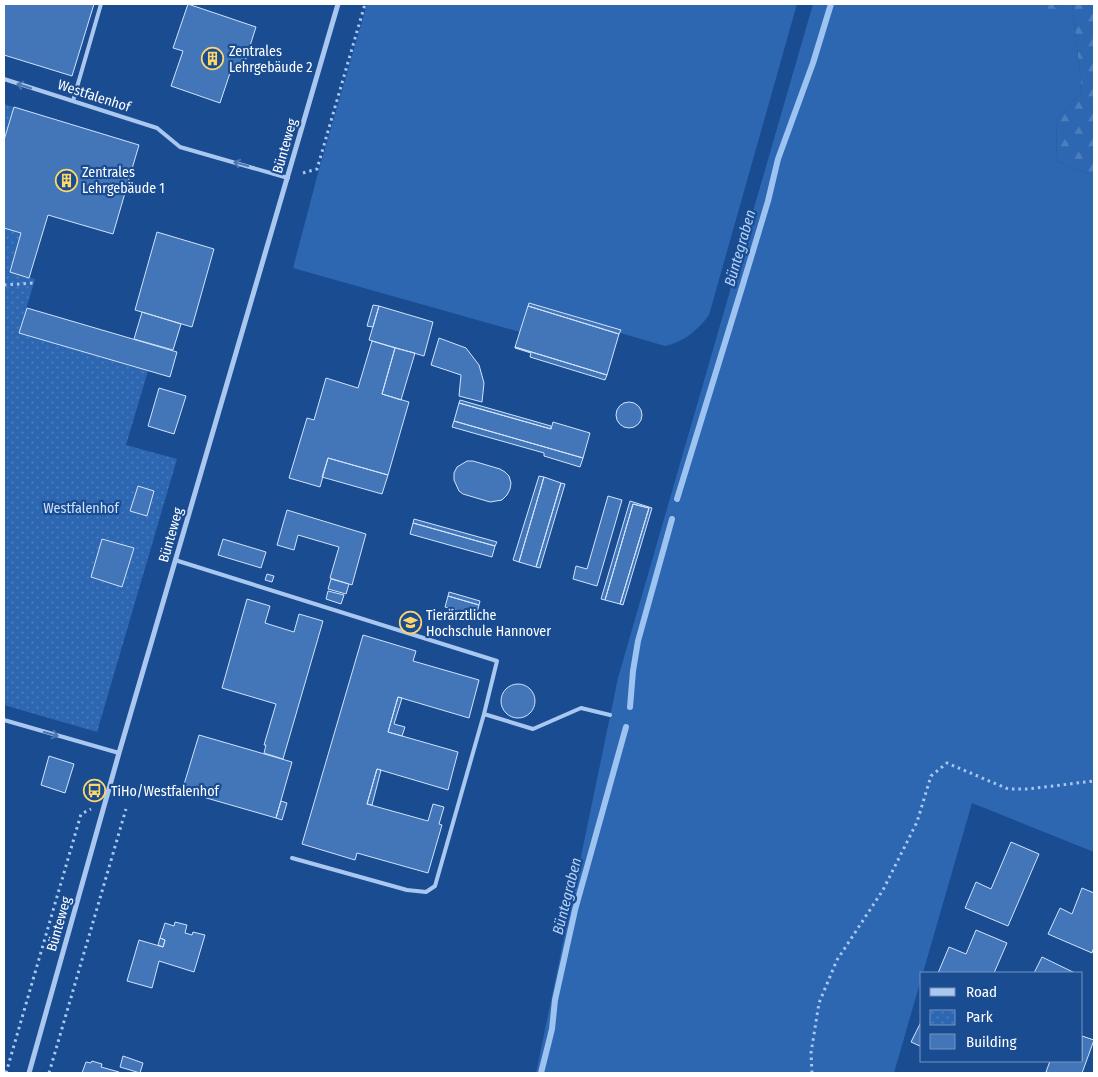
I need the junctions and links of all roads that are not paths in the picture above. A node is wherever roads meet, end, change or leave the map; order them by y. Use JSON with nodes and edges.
{"nodes":[{"id":1,"x":101,"y":4,"type":"edge"},
{"id":2,"x":338,"y":4,"type":"edge"},
{"id":3,"x":4,"y":79,"type":"edge"},
{"id":4,"x":73,"y":101,"type":"junction"},
{"id":5,"x":288,"y":178,"type":"junction"},
{"id":6,"x":175,"y":560,"type":"junction"},
{"id":7,"x":484,"y":714,"type":"junction"},
{"id":8,"x":610,"y":715,"type":"dead end"},
{"id":9,"x":4,"y":720,"type":"edge"},
{"id":10,"x":119,"y":754,"type":"junction"},
{"id":11,"x":292,"y":858,"type":"dead end"},
{"id":12,"x":29,"y":1073,"type":"edge"}],
"edges":[{"from":1,"to":4,"type":"lane"},
{"from":2,"to":5,"type":"street","name":"Bünteweg"},
{"from":4,"to":3,"type":"lane","name":"Westfalenhof","one_way":true},
{"from":5,"to":4,"type":"lane","name":"Westfalenhof","one_way":true},
{"from":5,"to":6,"type":"street","name":"Bünteweg"},
{"from":6,"to":7,"type":"lane"},
{"from":6,"to":10,"type":"street","name":"Bünteweg"},
{"from":7,"to":8,"type":"lane"},
{"from":7,"to":11,"type":"lane"},
{"from":9,"to":10,"type":"lane","one_way":true},
{"from":10,"to":12,"type":"street","name":"Bünteweg"}]}
